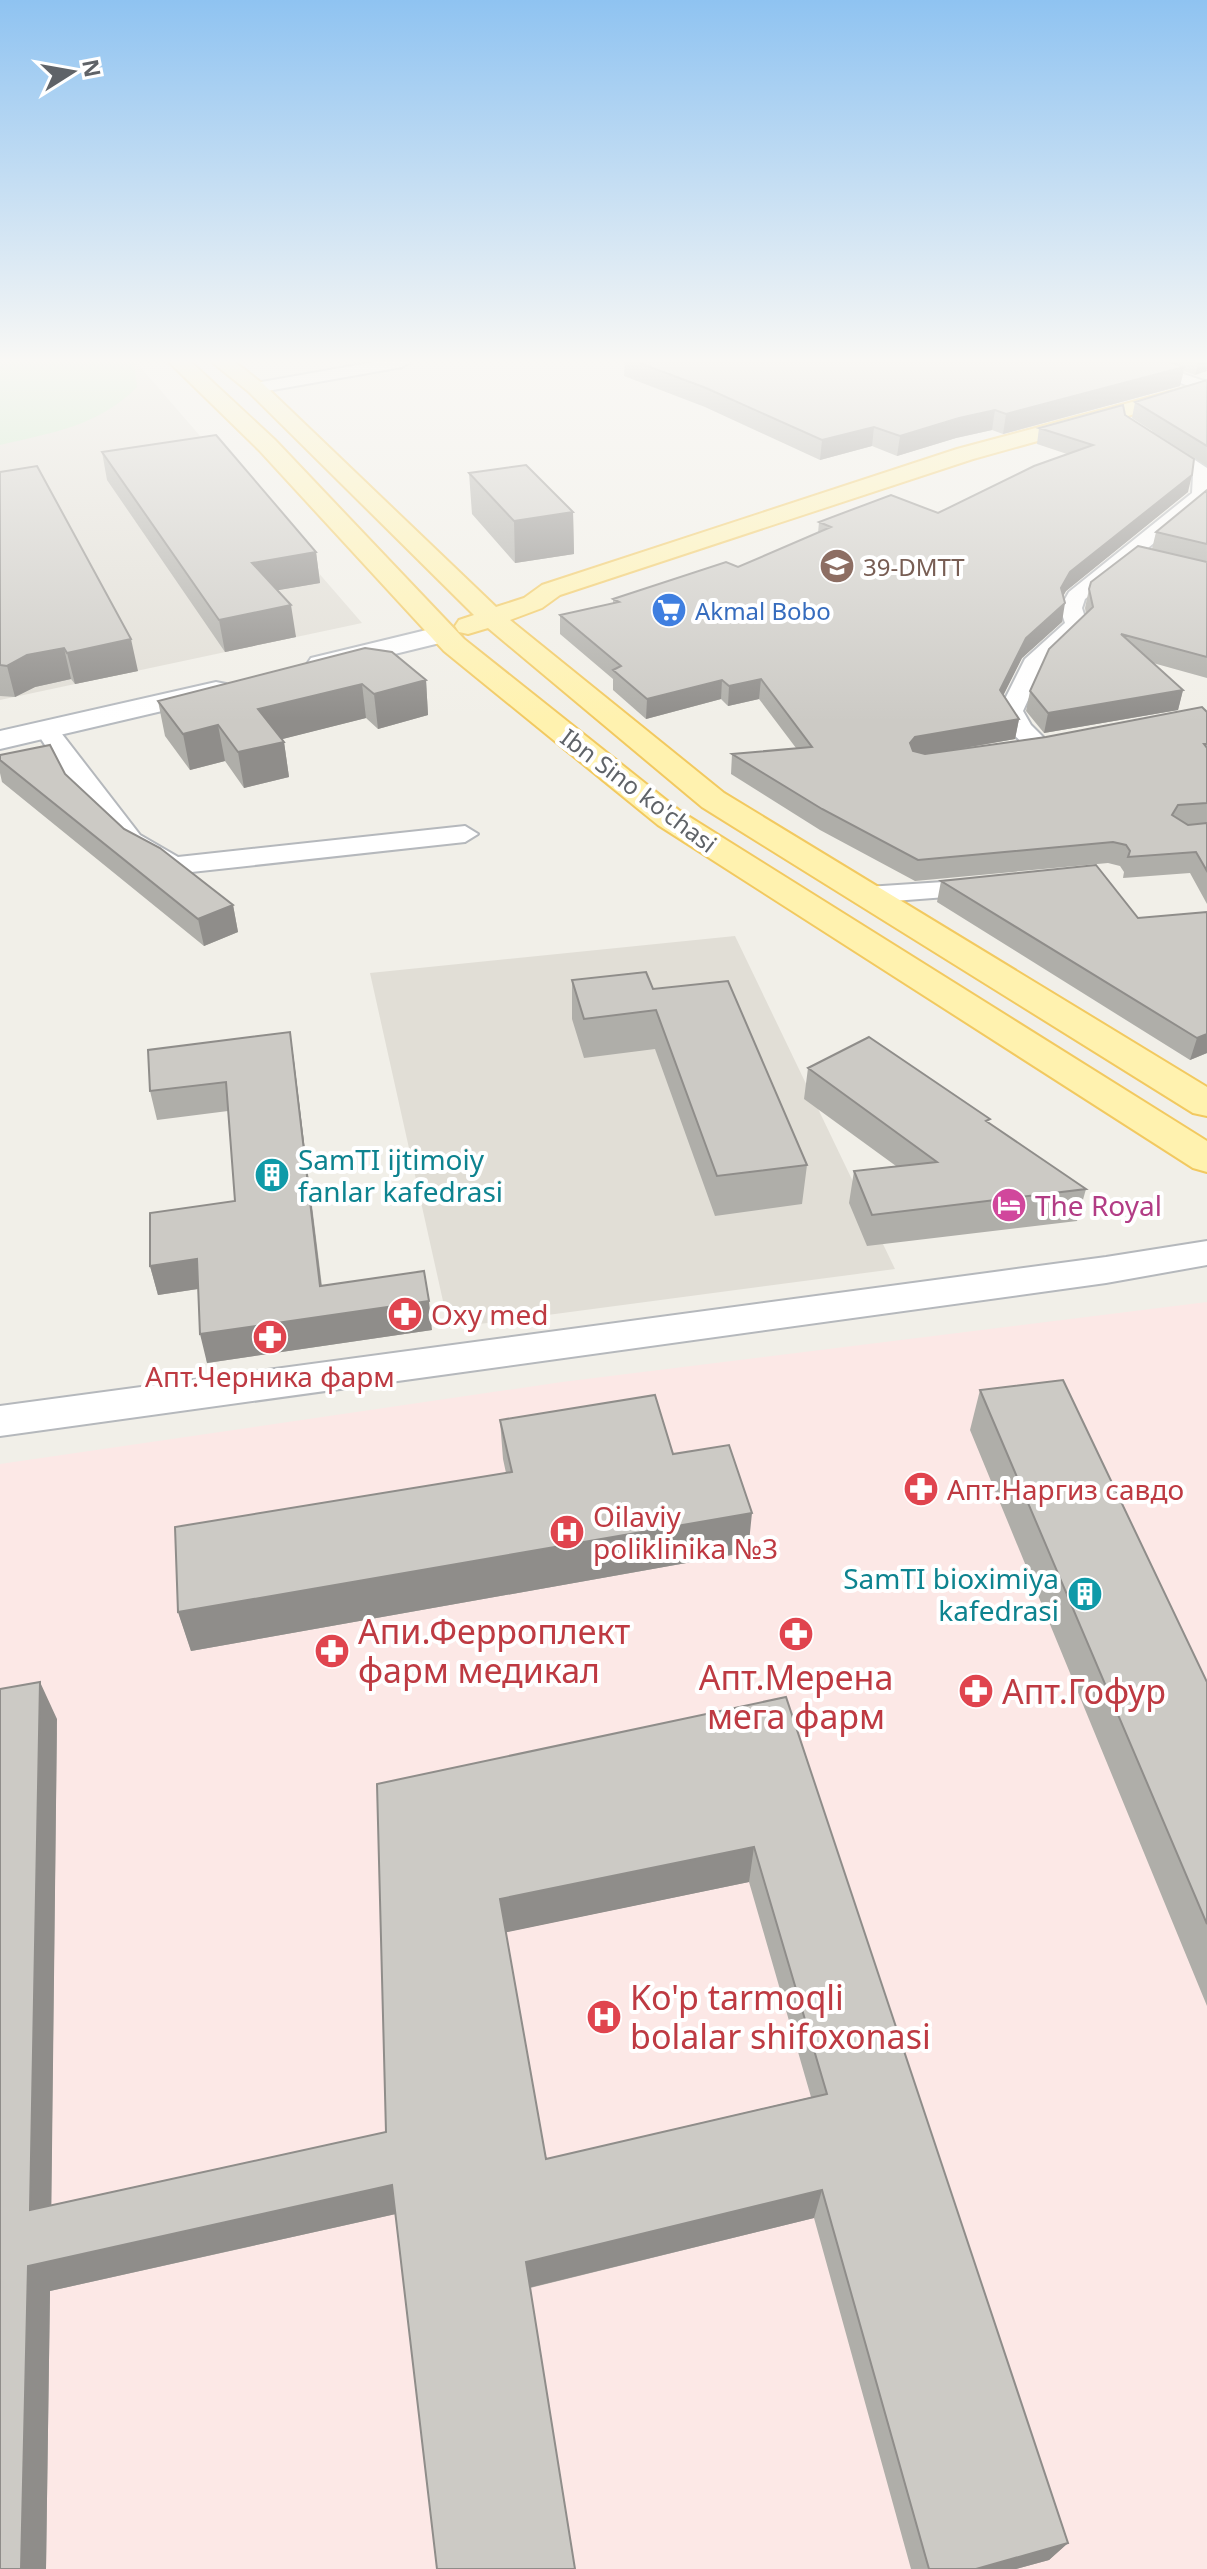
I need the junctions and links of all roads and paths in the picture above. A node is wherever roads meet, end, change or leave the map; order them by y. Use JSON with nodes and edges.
{"nodes":[{"id":1,"x":301,"y":482,"type":"edge"},
{"id":2,"x":352,"y":482,"type":"edge"},
{"id":3,"x":880,"y":482,"type":"edge"},
{"id":4,"x":934,"y":482,"type":"edge"},
{"id":5,"x":1203,"y":482,"type":"edge"},
{"id":6,"x":1130,"y":554,"type":"junction"},
{"id":7,"x":1161,"y":562,"type":"edge"},
{"id":8,"x":533,"y":603,"type":"junction"},
{"id":9,"x":492,"y":618,"type":"junction"},
{"id":10,"x":443,"y":634,"type":"junction"},
{"id":11,"x":291,"y":671,"type":"edge"},
{"id":12,"x":245,"y":682,"type":"edge"},
{"id":13,"x":47,"y":730,"type":"junction"},
{"id":14,"x":0,"y":740,"type":"edge"},
{"id":15,"x":1071,"y":741,"type":"edge"},
{"id":16,"x":1041,"y":747,"type":"junction"},
{"id":17,"x":1012,"y":752,"type":"edge"},
{"id":18,"x":465,"y":834,"type":"dead end"},
{"id":19,"x":1021,"y":884,"type":"edge"},
{"id":20,"x":867,"y":895,"type":"junction"},
{"id":21,"x":1207,"y":1104,"type":"edge"},
{"id":22,"x":1207,"y":1159,"type":"edge"},
{"id":23,"x":1207,"y":1253,"type":"edge"},
{"id":24,"x":0,"y":1421,"type":"edge"}],
"edges":[{"from":1,"to":10,"type":"main road","name":"Ibn Sino ko'chasi"},
{"from":2,"to":9,"type":"main road","name":"Ibn Sino ko'chasi"},
{"from":3,"to":8,"type":"main road"},
{"from":4,"to":8,"type":"main road"},
{"from":5,"to":6,"type":"street"},
{"from":6,"to":7,"type":"street"},
{"from":6,"to":16,"type":"street"},
{"from":8,"to":9,"type":"main road"},
{"from":9,"to":10,"type":"main road"},
{"from":9,"to":20,"type":"main road","name":"Ibn Sino ko'chasi"},
{"from":10,"to":11,"type":"main road"},
{"from":10,"to":22,"type":"main road","name":"Ibn Sino ko'chasi"},
{"from":12,"to":13,"type":"main road"},
{"from":13,"to":14,"type":"main road"},
{"from":13,"to":18,"type":"street"},
{"from":15,"to":16,"type":"street"},
{"from":16,"to":17,"type":"street"},
{"from":19,"to":20,"type":"street"},
{"from":20,"to":21,"type":"main road","name":"Ibn Sino ko'chasi"},
{"from":23,"to":24,"type":"street"}]}
